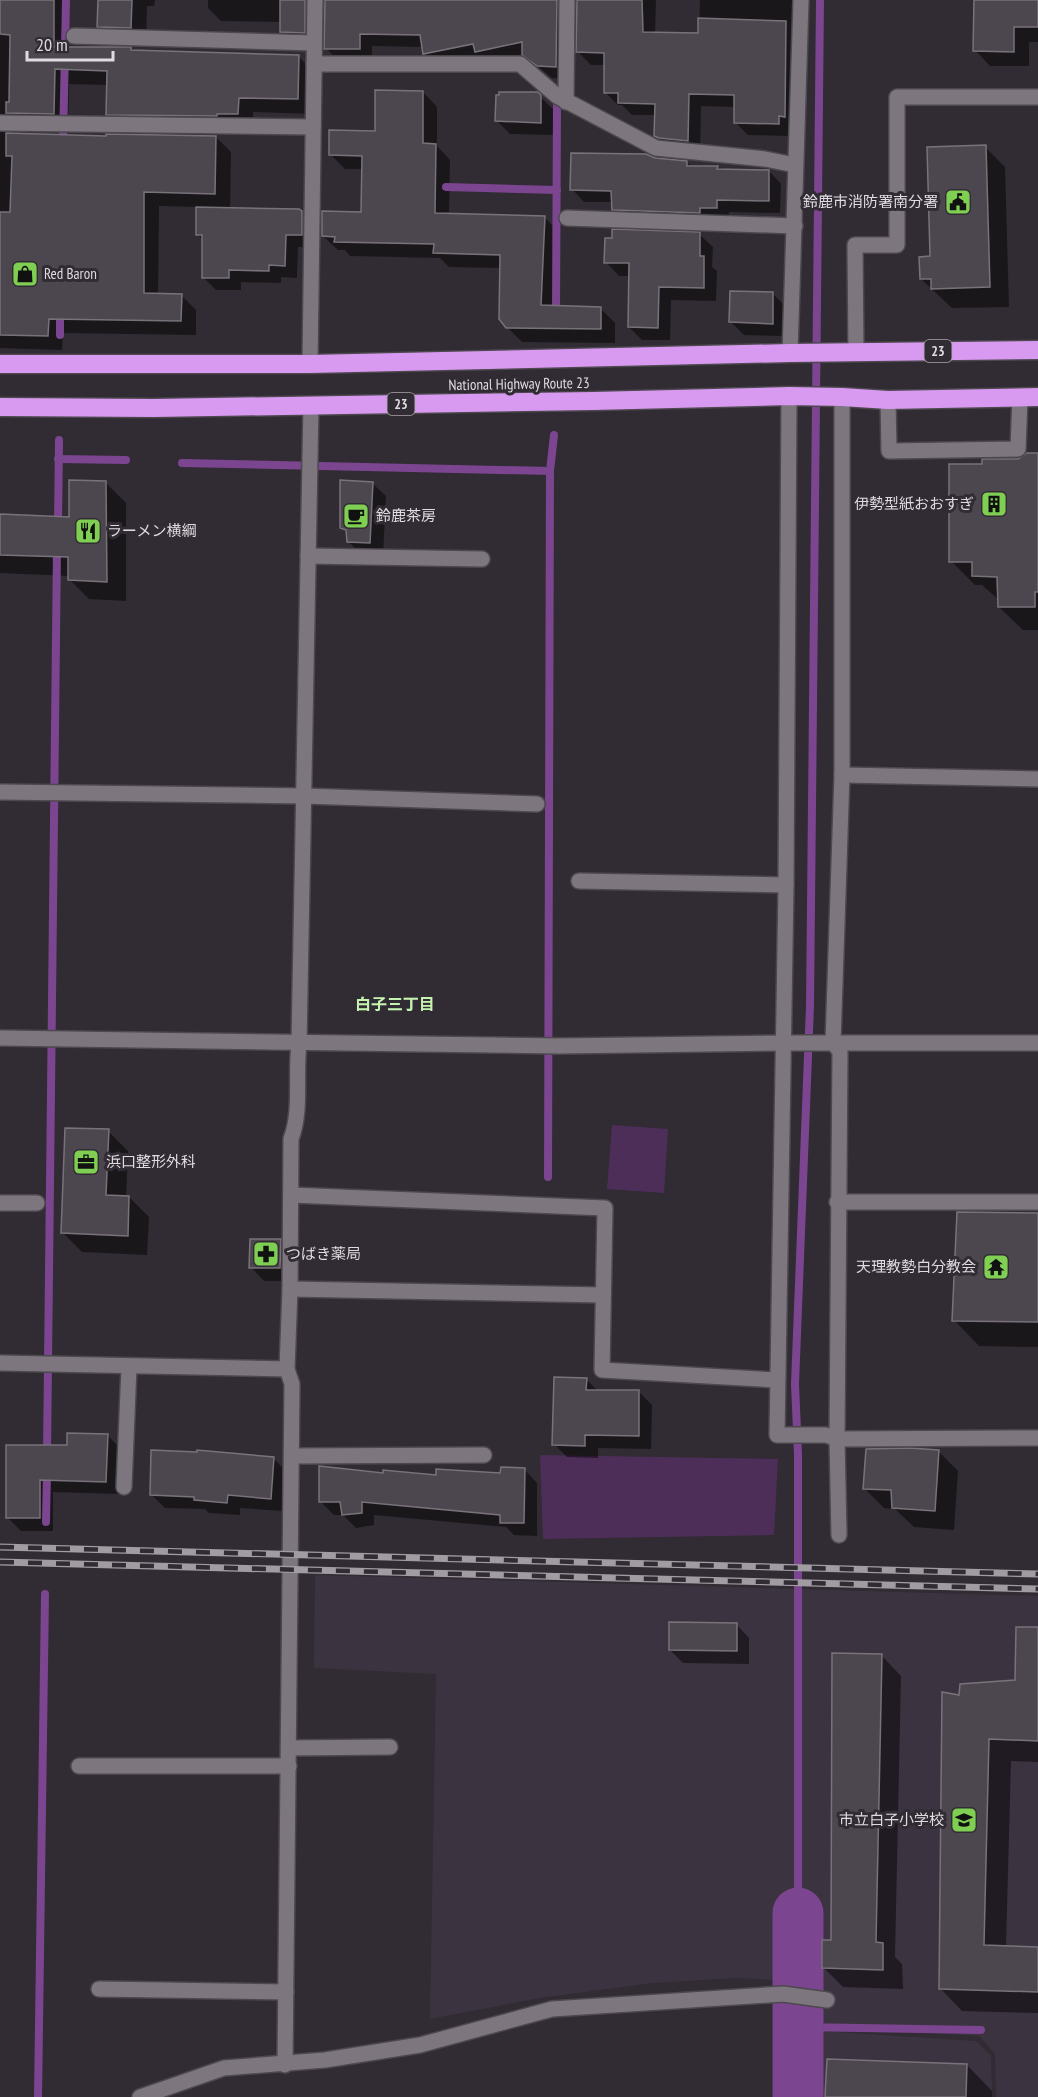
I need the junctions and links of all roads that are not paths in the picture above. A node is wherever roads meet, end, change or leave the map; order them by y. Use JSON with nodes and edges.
{"nodes":[{"id":1,"x":315,"y":0,"type":"edge"},
{"id":2,"x":567,"y":0,"type":"edge"},
{"id":3,"x":801,"y":0,"type":"edge"},
{"id":4,"x":74,"y":36,"type":"dead end"},
{"id":5,"x":314,"y":43,"type":"junction"},
{"id":6,"x":314,"y":64,"type":"junction"},
{"id":7,"x":1038,"y":98,"type":"edge"},
{"id":8,"x":567,"y":102,"type":"junction"},
{"id":9,"x":0,"y":123,"type":"edge"},
{"id":10,"x":313,"y":126,"type":"junction"},
{"id":11,"x":795,"y":165,"type":"junction"},
{"id":12,"x":567,"y":218,"type":"dead end"},
{"id":13,"x":795,"y":226,"type":"junction"},
{"id":14,"x":1038,"y":350,"type":"edge"},
{"id":15,"x":856,"y":352,"type":"junction"},
{"id":16,"x":796,"y":353,"type":"junction"},
{"id":17,"x":0,"y":364,"type":"edge"},
{"id":18,"x":310,"y":364,"type":"junction"},
{"id":19,"x":796,"y":396,"type":"junction"},
{"id":20,"x":843,"y":397,"type":"junction"},
{"id":21,"x":1029,"y":397,"type":"edge"},
{"id":22,"x":888,"y":400,"type":"junction"},
{"id":23,"x":311,"y":405,"type":"junction"},
{"id":24,"x":0,"y":407,"type":"edge"},
{"id":25,"x":308,"y":555,"type":"junction"},
{"id":26,"x":482,"y":559,"type":"dead end"},
{"id":27,"x":842,"y":775,"type":"junction"},
{"id":28,"x":1038,"y":779,"type":"edge"},
{"id":29,"x":0,"y":792,"type":"edge"},
{"id":30,"x":305,"y":795,"type":"junction"},
{"id":31,"x":537,"y":804,"type":"dead end"},
{"id":32,"x":579,"y":881,"type":"dead end"},
{"id":33,"x":786,"y":885,"type":"junction"},
{"id":34,"x":0,"y":1038,"type":"edge"},
{"id":35,"x":784,"y":1042,"type":"junction"},
{"id":36,"x":833,"y":1042,"type":"junction"},
{"id":37,"x":1038,"y":1043,"type":"edge"},
{"id":38,"x":299,"y":1044,"type":"junction"},
{"id":39,"x":291,"y":1195,"type":"junction"},
{"id":40,"x":837,"y":1202,"type":"junction"},
{"id":41,"x":1038,"y":1202,"type":"edge"},
{"id":42,"x":0,"y":1203,"type":"edge"},
{"id":43,"x":37,"y":1203,"type":"dead end"},
{"id":44,"x":290,"y":1289,"type":"junction"},
{"id":45,"x":603,"y":1295,"type":"junction"},
{"id":46,"x":0,"y":1363,"type":"edge"},
{"id":47,"x":129,"y":1367,"type":"junction"},
{"id":48,"x":287,"y":1369,"type":"junction"},
{"id":49,"x":777,"y":1380,"type":"junction"},
{"id":50,"x":831,"y":1437,"type":"junction"},
{"id":51,"x":1038,"y":1438,"type":"edge"},
{"id":52,"x":291,"y":1455,"type":"junction"},
{"id":53,"x":483,"y":1455,"type":"dead end"},
{"id":54,"x":124,"y":1487,"type":"dead end"},
{"id":55,"x":838,"y":1535,"type":"dead end"},
{"id":56,"x":390,"y":1747,"type":"dead end"},
{"id":57,"x":289,"y":1748,"type":"junction"},
{"id":58,"x":79,"y":1766,"type":"dead end"},
{"id":59,"x":289,"y":1766,"type":"junction"},
{"id":60,"x":99,"y":1989,"type":"dead end"},
{"id":61,"x":286,"y":1992,"type":"junction"},
{"id":62,"x":827,"y":2000,"type":"dead end"},
{"id":63,"x":285,"y":2065,"type":"junction"},
{"id":64,"x":140,"y":2097,"type":"edge"}],
"edges":[{"from":1,"to":5,"type":"street"},
{"from":2,"to":8,"type":"street"},
{"from":3,"to":11,"type":"street"},
{"from":4,"to":5,"type":"street"},
{"from":5,"to":6,"type":"street"},
{"from":6,"to":8,"type":"street"},
{"from":6,"to":10,"type":"street"},
{"from":7,"to":15,"type":"street"},
{"from":8,"to":11,"type":"street"},
{"from":9,"to":10,"type":"street"},
{"from":10,"to":18,"type":"street"},
{"from":11,"to":13,"type":"street"},
{"from":12,"to":13,"type":"street"},
{"from":13,"to":16,"type":"street"},
{"from":14,"to":15,"type":"highway","name":"National Highway Route 23","number":"23"},
{"from":15,"to":16,"type":"highway","name":"National Highway Route 23","number":"23"},
{"from":16,"to":18,"type":"highway","name":"National Highway Route 23","number":"23"},
{"from":17,"to":18,"type":"highway","name":"National Highway Route 23","number":"23"},
{"from":19,"to":20,"type":"highway","name":"National Highway Route 23","number":"23"},
{"from":19,"to":23,"type":"highway","name":"National Highway Route 23","number":"23"},
{"from":19,"to":33,"type":"street"},
{"from":20,"to":22,"type":"highway","name":"National Highway Route 23","number":"23"},
{"from":20,"to":27,"type":"street"},
{"from":21,"to":22,"type":"highway","name":"National Highway Route 23","number":"23"},
{"from":21,"to":22,"type":"street"},
{"from":23,"to":24,"type":"highway","name":"National Highway Route 23","number":"23"},
{"from":23,"to":25,"type":"street"},
{"from":25,"to":26,"type":"street"},
{"from":25,"to":30,"type":"street"},
{"from":27,"to":28,"type":"street"},
{"from":27,"to":36,"type":"street"},
{"from":29,"to":30,"type":"street"},
{"from":30,"to":31,"type":"street"},
{"from":30,"to":38,"type":"street"},
{"from":32,"to":33,"type":"street"},
{"from":33,"to":35,"type":"street"},
{"from":34,"to":38,"type":"street"},
{"from":35,"to":36,"type":"street"},
{"from":35,"to":38,"type":"street"},
{"from":35,"to":49,"type":"street"},
{"from":36,"to":37,"type":"street"},
{"from":36,"to":40,"type":"street"},
{"from":38,"to":39,"type":"street"},
{"from":39,"to":44,"type":"street"},
{"from":39,"to":45,"type":"street"},
{"from":40,"to":41,"type":"street"},
{"from":40,"to":50,"type":"street"},
{"from":42,"to":43,"type":"street"},
{"from":44,"to":45,"type":"street"},
{"from":44,"to":48,"type":"street"},
{"from":45,"to":49,"type":"street"},
{"from":46,"to":47,"type":"street"},
{"from":47,"to":48,"type":"street"},
{"from":47,"to":54,"type":"street"},
{"from":48,"to":52,"type":"street"},
{"from":49,"to":50,"type":"street"},
{"from":50,"to":51,"type":"street"},
{"from":50,"to":55,"type":"street"},
{"from":52,"to":53,"type":"street"},
{"from":52,"to":57,"type":"street"},
{"from":56,"to":57,"type":"street"},
{"from":57,"to":59,"type":"street"},
{"from":58,"to":59,"type":"street"},
{"from":59,"to":61,"type":"street"},
{"from":60,"to":61,"type":"street"},
{"from":61,"to":63,"type":"street"},
{"from":62,"to":63,"type":"street"},
{"from":63,"to":64,"type":"street"}]}
